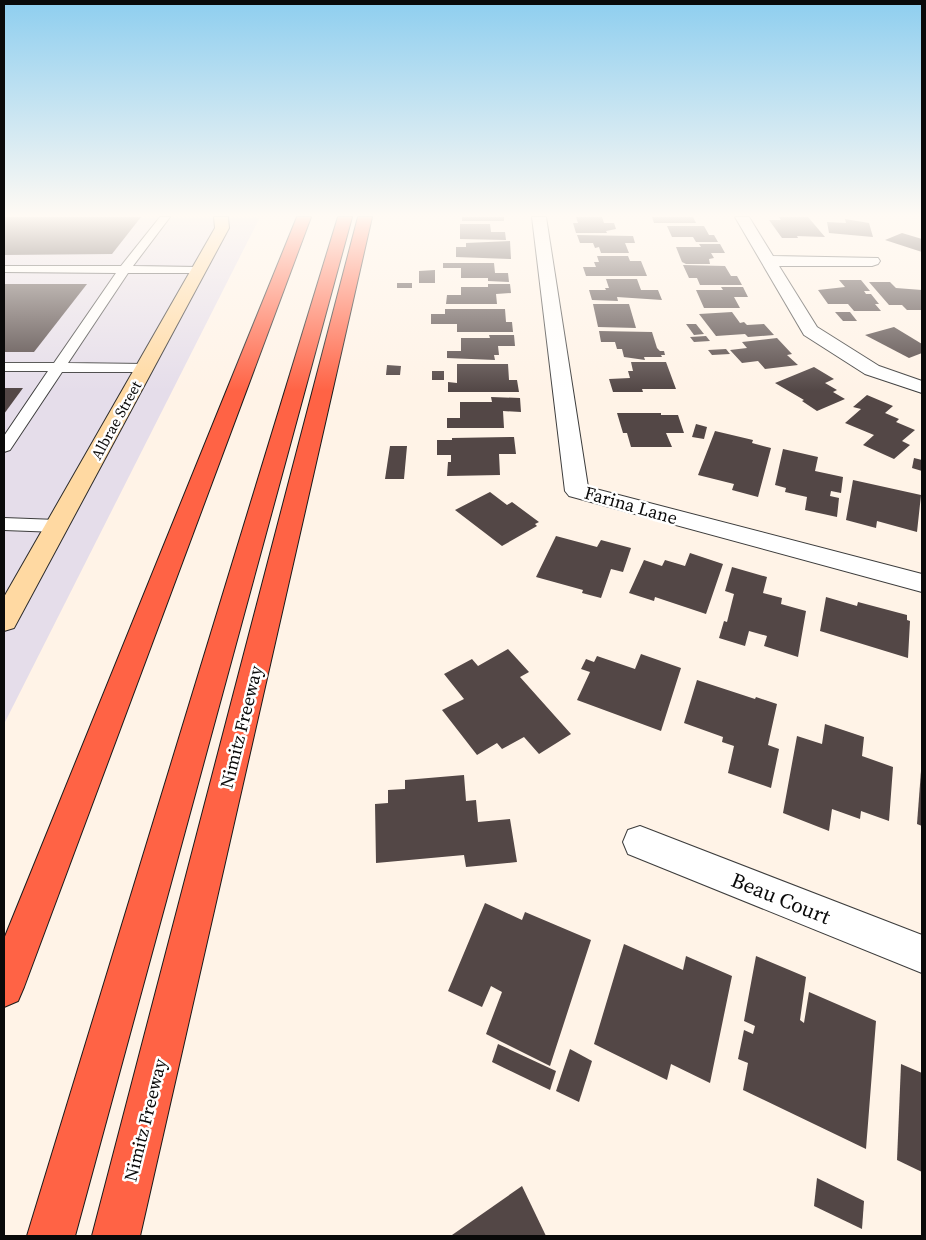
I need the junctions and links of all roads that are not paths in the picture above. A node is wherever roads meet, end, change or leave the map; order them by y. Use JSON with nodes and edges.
{"nodes":[{"id":1,"x":122,"y":275,"type":"edge"},
{"id":2,"x":196,"y":275,"type":"edge"},
{"id":3,"x":281,"y":275,"type":"edge"},
{"id":4,"x":328,"y":275,"type":"edge"},
{"id":5,"x":351,"y":275,"type":"edge"},
{"id":6,"x":547,"y":275,"type":"edge"},
{"id":7,"x":778,"y":275,"type":"edge"},
{"id":8,"x":4,"y":366,"type":"edge"},
{"id":9,"x":59,"y":367,"type":"junction"},
{"id":10,"x":144,"y":368,"type":"junction"},
{"id":11,"x":922,"y":387,"type":"edge"},
{"id":12,"x":4,"y":447,"type":"edge"},
{"id":13,"x":4,"y":524,"type":"edge"},
{"id":14,"x":57,"y":526,"type":"junction"},
{"id":15,"x":922,"y":583,"type":"edge"},
{"id":16,"x":4,"y":621,"type":"edge"},
{"id":17,"x":640,"y":842,"type":"dead end"},
{"id":18,"x":922,"y":954,"type":"edge"},
{"id":19,"x":4,"y":988,"type":"edge"},
{"id":20,"x":51,"y":1236,"type":"edge"},
{"id":21,"x":116,"y":1236,"type":"edge"}],
"edges":[{"from":1,"to":9,"type":"lane"},
{"from":2,"to":10,"type":"street","name":"Albrae Street"},
{"from":3,"to":19,"type":"highway"},
{"from":4,"to":20,"type":"highway"},
{"from":5,"to":21,"type":"highway","name":"Nimitz Freeway"},
{"from":6,"to":15,"type":"street","name":"Farina Lane"},
{"from":7,"to":11,"type":"street"},
{"from":8,"to":9,"type":"lane"},
{"from":9,"to":10,"type":"lane"},
{"from":9,"to":12,"type":"lane"},
{"from":10,"to":14,"type":"street","name":"Albrae Street"},
{"from":13,"to":14,"type":"lane"},
{"from":14,"to":16,"type":"street","name":"Albrae Street"},
{"from":17,"to":18,"type":"street","name":"Beau Court"}]}
